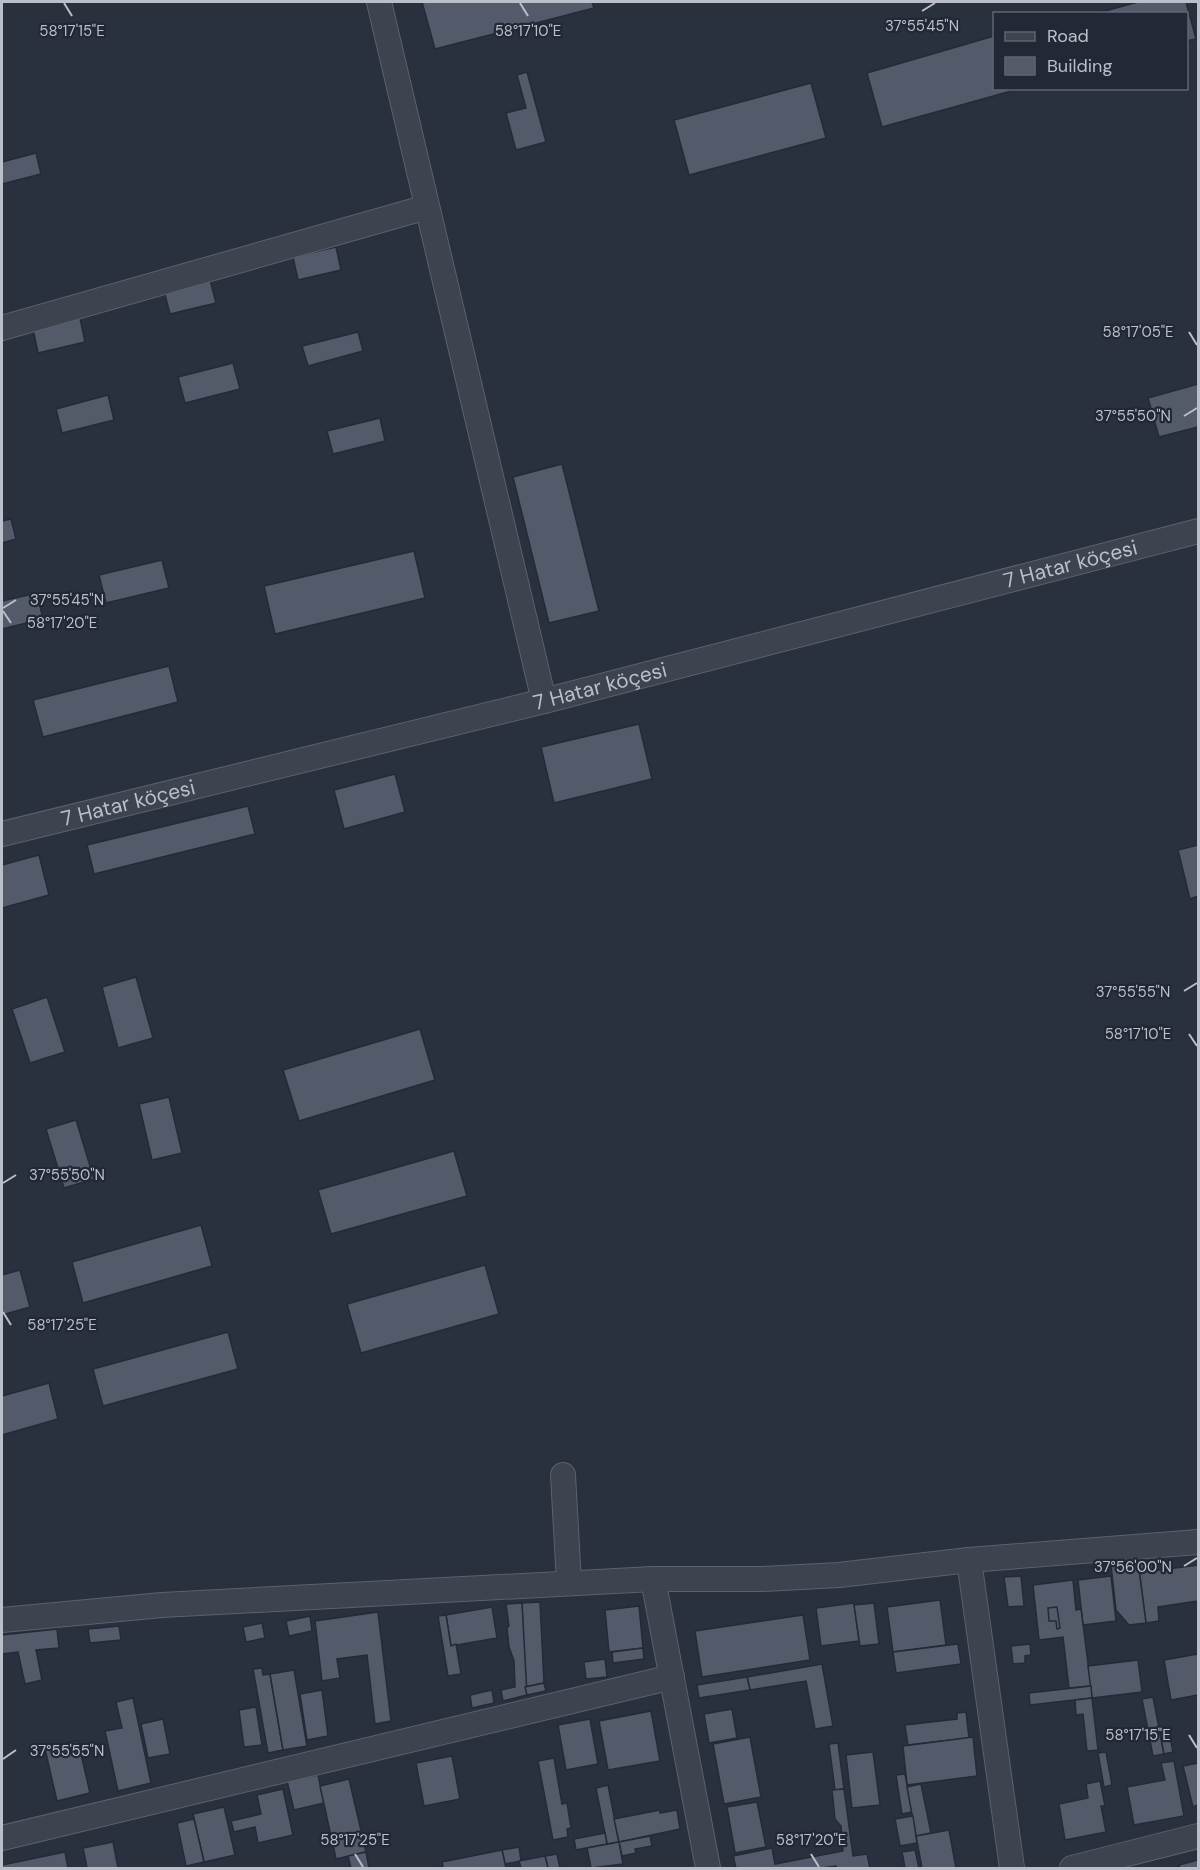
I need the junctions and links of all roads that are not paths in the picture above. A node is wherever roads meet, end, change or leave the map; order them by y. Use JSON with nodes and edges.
{"nodes":[{"id":1,"x":379,"y":2,"type":"edge"},
{"id":2,"x":427,"y":207,"type":"junction"},
{"id":3,"x":2,"y":327,"type":"edge"},
{"id":4,"x":1198,"y":531,"type":"edge"},
{"id":5,"x":544,"y":701,"type":"junction"},
{"id":6,"x":2,"y":834,"type":"edge"},
{"id":7,"x":563,"y":1475,"type":"dead end"},
{"id":8,"x":1198,"y":1542,"type":"edge"},
{"id":9,"x":969,"y":1560,"type":"junction"},
{"id":10,"x":653,"y":1579,"type":"junction"},
{"id":11,"x":569,"y":1583,"type":"junction"},
{"id":12,"x":2,"y":1620,"type":"edge"},
{"id":13,"x":672,"y":1677,"type":"junction"},
{"id":14,"x":1198,"y":1836,"type":"edge"},
{"id":15,"x":2,"y":1838,"type":"edge"},
{"id":16,"x":708,"y":1869,"type":"edge"},
{"id":17,"x":1012,"y":1869,"type":"edge"},
{"id":18,"x":1072,"y":1869,"type":"edge"}],
"edges":[{"from":1,"to":2,"type":"street"},
{"from":2,"to":3,"type":"street"},
{"from":2,"to":5,"type":"street"},
{"from":4,"to":5,"type":"street","name":"7 Hatar köçesi"},
{"from":5,"to":6,"type":"street","name":"7 Hatar köçesi"},
{"from":7,"to":11,"type":"street"},
{"from":8,"to":9,"type":"street"},
{"from":9,"to":10,"type":"street"},
{"from":9,"to":17,"type":"street"},
{"from":10,"to":11,"type":"street"},
{"from":10,"to":13,"type":"street"},
{"from":11,"to":12,"type":"street"},
{"from":13,"to":15,"type":"street"},
{"from":13,"to":16,"type":"street"},
{"from":14,"to":18,"type":"street"}]}
